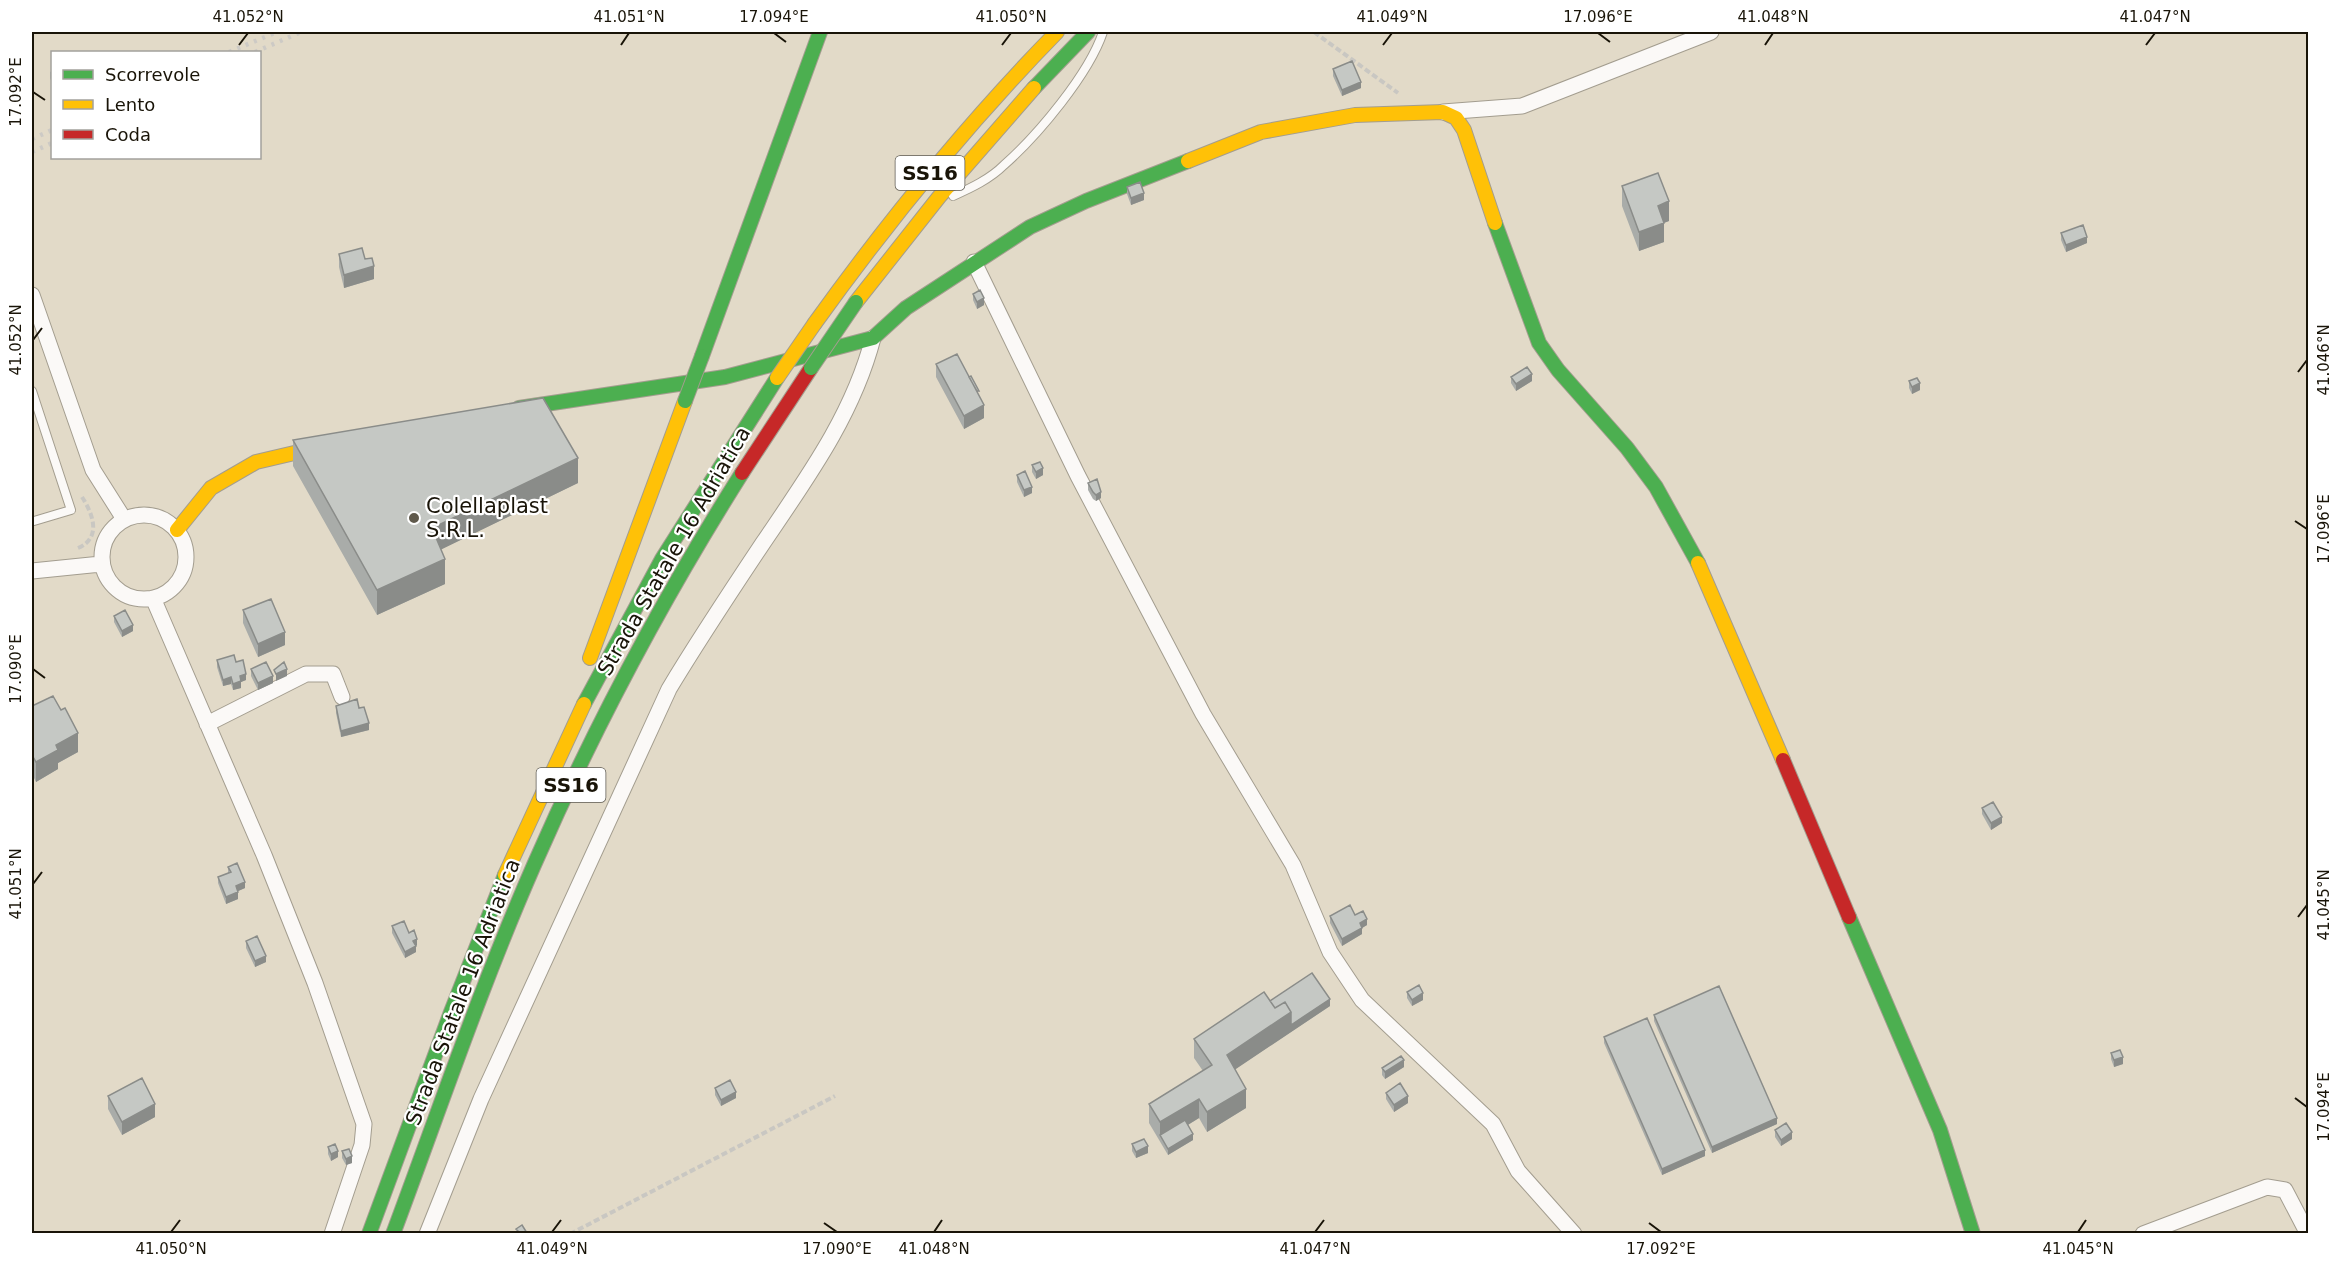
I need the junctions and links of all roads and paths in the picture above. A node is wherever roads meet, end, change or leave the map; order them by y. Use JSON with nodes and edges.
{"nodes":[{"id":1,"x":820,"y":32,"type":"edge"},
{"id":2,"x":1057,"y":32,"type":"edge"},
{"id":3,"x":1088,"y":32,"type":"edge"},
{"id":4,"x":1104,"y":32,"type":"edge"},
{"id":5,"x":1314,"y":32,"type":"edge"},
{"id":6,"x":1711,"y":32,"type":"edge"},
{"id":7,"x":1423,"y":111,"type":"junction"},
{"id":8,"x":1443,"y":112,"type":"junction"},
{"id":9,"x":932,"y":206,"type":"junction"},
{"id":10,"x":974,"y":262,"type":"junction"},
{"id":11,"x":32,"y":295,"type":"edge"},
{"id":12,"x":873,"y":338,"type":"junction"},
{"id":13,"x":32,"y":391,"type":"edge"},
{"id":14,"x":505,"y":410,"type":"edge"},
{"id":15,"x":330,"y":444,"type":"edge"},
{"id":16,"x":124,"y":519,"type":"junction"},
{"id":17,"x":34,"y":520,"type":"dead end"},
{"id":18,"x":177,"y":530,"type":"junction"},
{"id":19,"x":101,"y":564,"type":"junction"},
{"id":20,"x":32,"y":572,"type":"edge"},
{"id":21,"x":153,"y":598,"type":"junction"},
{"id":22,"x":342,"y":697,"type":"dead end"},
{"id":23,"x":207,"y":724,"type":"junction"},
{"id":24,"x":544,"y":788,"type":"junction"},
{"id":25,"x":835,"y":1096,"type":"dead end"},
{"id":26,"x":332,"y":1233,"type":"edge"},
{"id":27,"x":369,"y":1233,"type":"edge"},
{"id":28,"x":393,"y":1233,"type":"edge"},
{"id":29,"x":427,"y":1233,"type":"edge"},
{"id":30,"x":570,"y":1233,"type":"edge"},
{"id":31,"x":1574,"y":1233,"type":"edge"},
{"id":32,"x":1973,"y":1233,"type":"edge"},
{"id":33,"x":2143,"y":1233,"type":"edge"},
{"id":34,"x":2308,"y":1233,"type":"edge"}],
"edges":[{"from":1,"to":24,"type":"main road","bridge":true},
{"from":2,"to":24,"type":"main road","name":"Strada Statale 16 Adriatica","number":"SS16","bridge":true},
{"from":3,"to":9,"type":"main road","name":"Strada Statale 16 Adriatica","number":"SS16"},
{"from":4,"to":9,"type":"lane"},
{"from":5,"to":7,"type":"path"},
{"from":6,"to":8,"type":"street"},
{"from":7,"to":8,"type":"main road"},
{"from":7,"to":10,"type":"main road"},
{"from":8,"to":32,"type":"main road"},
{"from":9,"to":28,"type":"main road","name":"Strada Statale 16 Adriatica","number":"SS16","bridge":true},
{"from":10,"to":12,"type":"main road"},
{"from":10,"to":31,"type":"street"},
{"from":11,"to":16,"type":"street"},
{"from":12,"to":14,"type":"main road"},
{"from":12,"to":29,"type":"street"},
{"from":13,"to":17,"type":"lane"},
{"from":15,"to":18,"type":"main road"},
{"from":16,"to":18,"type":"street"},
{"from":16,"to":19,"type":"street"},
{"from":18,"to":21,"type":"street"},
{"from":19,"to":20,"type":"street"},
{"from":19,"to":21,"type":"street"},
{"from":21,"to":23,"type":"street"},
{"from":22,"to":23,"type":"street"},
{"from":23,"to":26,"type":"street"},
{"from":24,"to":27,"type":"main road","name":"Strada Statale 16 Adriatica","number":"SS16"},
{"from":25,"to":30,"type":"path"},
{"from":33,"to":34,"type":"street"}]}
